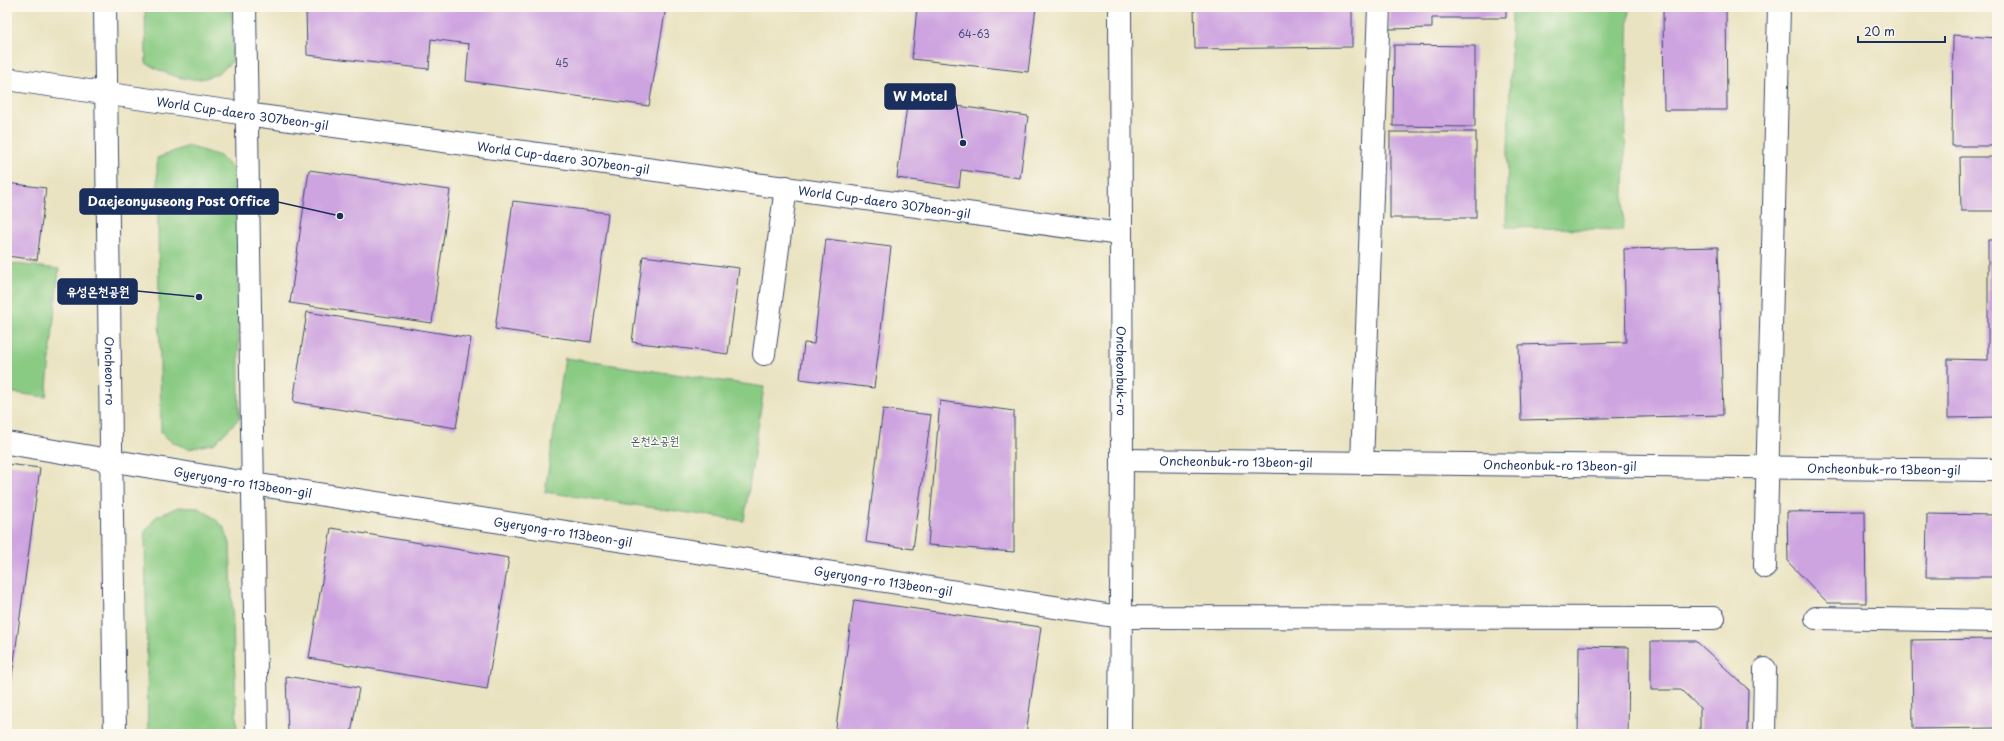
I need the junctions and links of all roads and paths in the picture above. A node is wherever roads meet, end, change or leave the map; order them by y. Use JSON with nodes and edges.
{"nodes":[{"id":1,"x":105,"y":7,"type":"edge"},
{"id":2,"x":245,"y":7,"type":"edge"},
{"id":3,"x":1120,"y":7,"type":"edge"},
{"id":4,"x":1379,"y":7,"type":"edge"},
{"id":5,"x":1779,"y":7,"type":"edge"},
{"id":6,"x":7,"y":79,"type":"edge"},
{"id":7,"x":106,"y":93,"type":"junction"},
{"id":8,"x":247,"y":114,"type":"junction"},
{"id":9,"x":786,"y":187,"type":"junction"},
{"id":10,"x":1120,"y":234,"type":"junction"},
{"id":11,"x":764,"y":354,"type":"dead end"},
{"id":12,"x":7,"y":443,"type":"edge"},
{"id":13,"x":111,"y":460,"type":"junction"},
{"id":14,"x":1122,"y":460,"type":"junction"},
{"id":15,"x":1362,"y":463,"type":"junction"},
{"id":16,"x":1767,"y":468,"type":"junction"},
{"id":17,"x":1997,"y":470,"type":"edge"},
{"id":18,"x":253,"y":484,"type":"junction"},
{"id":19,"x":1765,"y":567,"type":"dead end"},
{"id":20,"x":1120,"y":617,"type":"junction"},
{"id":21,"x":1714,"y":618,"type":"dead end"},
{"id":22,"x":1816,"y":618,"type":"dead end"},
{"id":23,"x":1997,"y":621,"type":"edge"},
{"id":24,"x":1765,"y":669,"type":"dead end"},
{"id":25,"x":115,"y":734,"type":"edge"},
{"id":26,"x":257,"y":734,"type":"edge"},
{"id":27,"x":1120,"y":734,"type":"edge"},
{"id":28,"x":1764,"y":734,"type":"edge"}],
"edges":[{"from":1,"to":7,"type":"street","name":"Oncheon-ro"},
{"from":2,"to":8,"type":"street"},
{"from":3,"to":10,"type":"street","name":"Oncheonbuk-ro"},
{"from":4,"to":15,"type":"street"},
{"from":5,"to":16,"type":"street"},
{"from":6,"to":7,"type":"street","name":"World Cup-daero 307beon-gil"},
{"from":7,"to":8,"type":"street","name":"World Cup-daero 307beon-gil"},
{"from":7,"to":13,"type":"street","name":"Oncheon-ro"},
{"from":8,"to":9,"type":"street","name":"World Cup-daero 307beon-gil"},
{"from":8,"to":18,"type":"street"},
{"from":9,"to":10,"type":"street","name":"World Cup-daero 307beon-gil"},
{"from":9,"to":11,"type":"street"},
{"from":10,"to":14,"type":"street","name":"Oncheonbuk-ro"},
{"from":12,"to":13,"type":"street","name":"Gyeryong-ro 113beon-gil"},
{"from":13,"to":18,"type":"street","name":"Gyeryong-ro 113beon-gil"},
{"from":13,"to":25,"type":"street","name":"Oncheon-ro"},
{"from":14,"to":15,"type":"street","name":"Oncheonbuk-ro 13beon-gil"},
{"from":14,"to":20,"type":"street","name":"Oncheonbuk-ro"},
{"from":15,"to":16,"type":"street","name":"Oncheonbuk-ro 13beon-gil"},
{"from":16,"to":17,"type":"street","name":"Oncheonbuk-ro 13beon-gil"},
{"from":16,"to":19,"type":"street"},
{"from":18,"to":20,"type":"street","name":"Gyeryong-ro 113beon-gil"},
{"from":18,"to":26,"type":"street"},
{"from":20,"to":21,"type":"street","name":"Gyeryong-ro 113beon-gil"},
{"from":20,"to":27,"type":"street","name":"Oncheonbuk-ro"},
{"from":22,"to":23,"type":"street"},
{"from":24,"to":28,"type":"street"}]}
